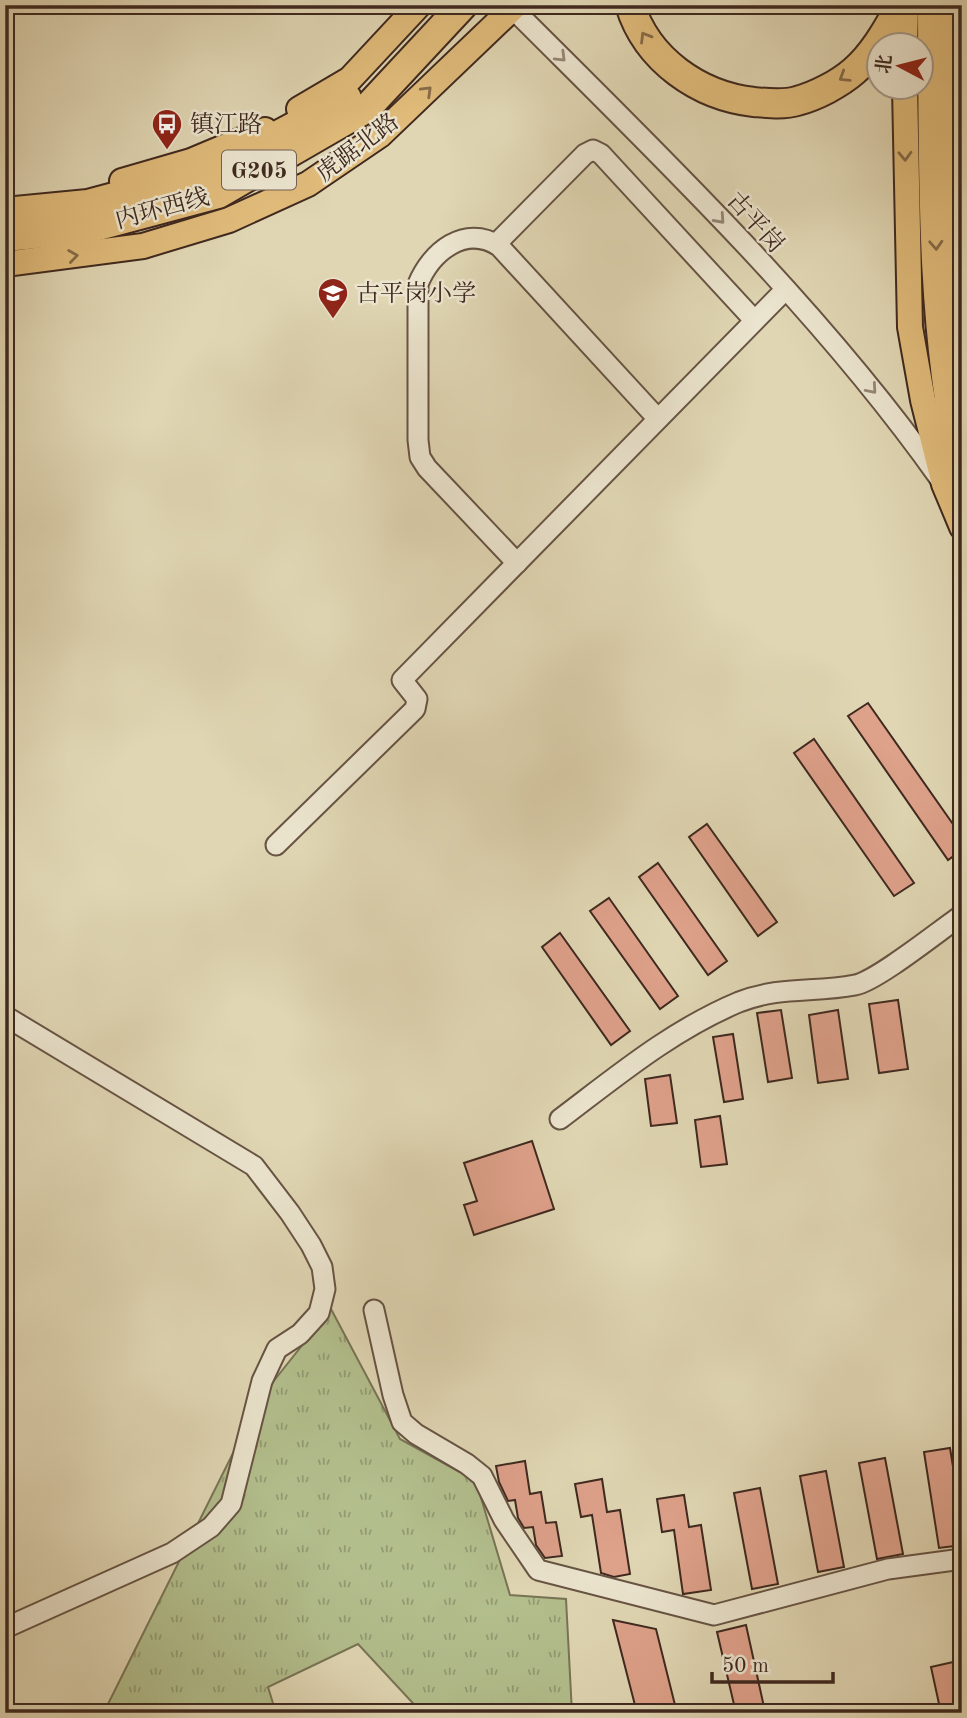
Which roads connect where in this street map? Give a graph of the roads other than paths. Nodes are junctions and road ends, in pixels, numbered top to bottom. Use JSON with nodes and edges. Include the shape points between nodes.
{"nodes":[{"id":1,"x":419,"y":5,"type":"edge"},
{"id":2,"x":440,"y":5,"type":"edge"},
{"id":3,"x":463,"y":5,"type":"edge"},
{"id":4,"x":630,"y":5,"type":"edge"},
{"id":5,"x":903,"y":5,"type":"edge"},
{"id":6,"x":932,"y":5,"type":"edge"},
{"id":7,"x":954,"y":5,"type":"edge"},
{"id":8,"x":513,"y":6,"type":"edge"},
{"id":9,"x":904,"y":32,"type":"edge"},
{"id":10,"x":905,"y":102,"type":"edge"},
{"id":11,"x":5,"y":198,"type":"edge"},
{"id":12,"x":5,"y":212,"type":"edge"},
{"id":13,"x":5,"y":237,"type":"edge"},
{"id":14,"x":496,"y":244,"type":"junction"},
{"id":15,"x":5,"y":264,"type":"edge"},
{"id":16,"x":785,"y":290,"type":"junction"},
{"id":17,"x":962,"y":309,"type":"edge"},
{"id":18,"x":754,"y":320,"type":"junction"},
{"id":19,"x":658,"y":419,"type":"junction"},
{"id":20,"x":953,"y":478,"type":"edge"},
{"id":21,"x":962,"y":527,"type":"edge"},
{"id":22,"x":517,"y":563,"type":"junction"},
{"id":23,"x":276,"y":845,"type":"dead end"},
{"id":24,"x":962,"y":915,"type":"edge"},
{"id":25,"x":5,"y":1016,"type":"edge"},
{"id":26,"x":560,"y":1119,"type":"dead end"},
{"id":27,"x":374,"y":1310,"type":"dead end"},
{"id":28,"x":962,"y":1559,"type":"edge"},
{"id":29,"x":5,"y":1628,"type":"edge"}],
"edges":[{"from":1,"to":11,"type":"main road","via":[[350,79],[267,129],[191,161],[83,192]]},
{"from":2,"to":12,"type":"highway","name":"内环西线","number":"G205","via":[[359,92],[211,171],[88,204]]},
{"from":3,"to":13,"type":"highway","name":"内环西线","number":"G205","via":[[366,108],[218,194],[87,229]]},
{"from":5,"to":4,"type":"highway","one_way":true,"via":[[854,72],[796,102],[765,103],[738,100],[697,86],[651,47]]},
{"from":5,"to":9,"type":"main road"},
{"from":6,"to":20,"type":"highway","one_way":true,"via":[[933,195]]},
{"from":7,"to":17,"type":"highway"},
{"from":15,"to":8,"type":"main road","name":"虎踞北路","one_way":true,"via":[[143,246],[229,219],[308,184],[380,135]]},
{"from":8,"to":16,"type":"street","name":"古平岗","one_way":true,"via":[[697,193]]},
{"from":10,"to":20,"type":"main road","one_way":true,"via":[[910,327],[922,400]]},
{"from":14,"to":18,"type":"street","via":[[593,150]]},
{"from":14,"to":19,"type":"street"},
{"from":14,"to":22,"type":"street","via":[[487,238],[468,237],[455,242],[423,271],[418,284],[418,440],[427,468]]},
{"from":16,"to":18,"type":"street"},
{"from":16,"to":20,"type":"street","name":"古平岗","one_way":true},
{"from":18,"to":19,"type":"street"},
{"from":19,"to":22,"type":"street"},
{"from":20,"to":21,"type":"main road"},
{"from":22,"to":23,"type":"street","via":[[402,680],[416,699],[415,709]]},
{"from":24,"to":26,"type":"street","via":[[857,985],[784,990],[741,1001],[709,1016],[663,1042]]},
{"from":25,"to":29,"type":"street","via":[[254,1166],[311,1245],[322,1267],[325,1289],[319,1313],[300,1334],[277,1349],[262,1381],[231,1504],[211,1527],[172,1553]]},
{"from":27,"to":28,"type":"street","via":[[402,1422],[482,1476],[504,1521],[538,1570],[714,1615],[888,1569]]}]}
